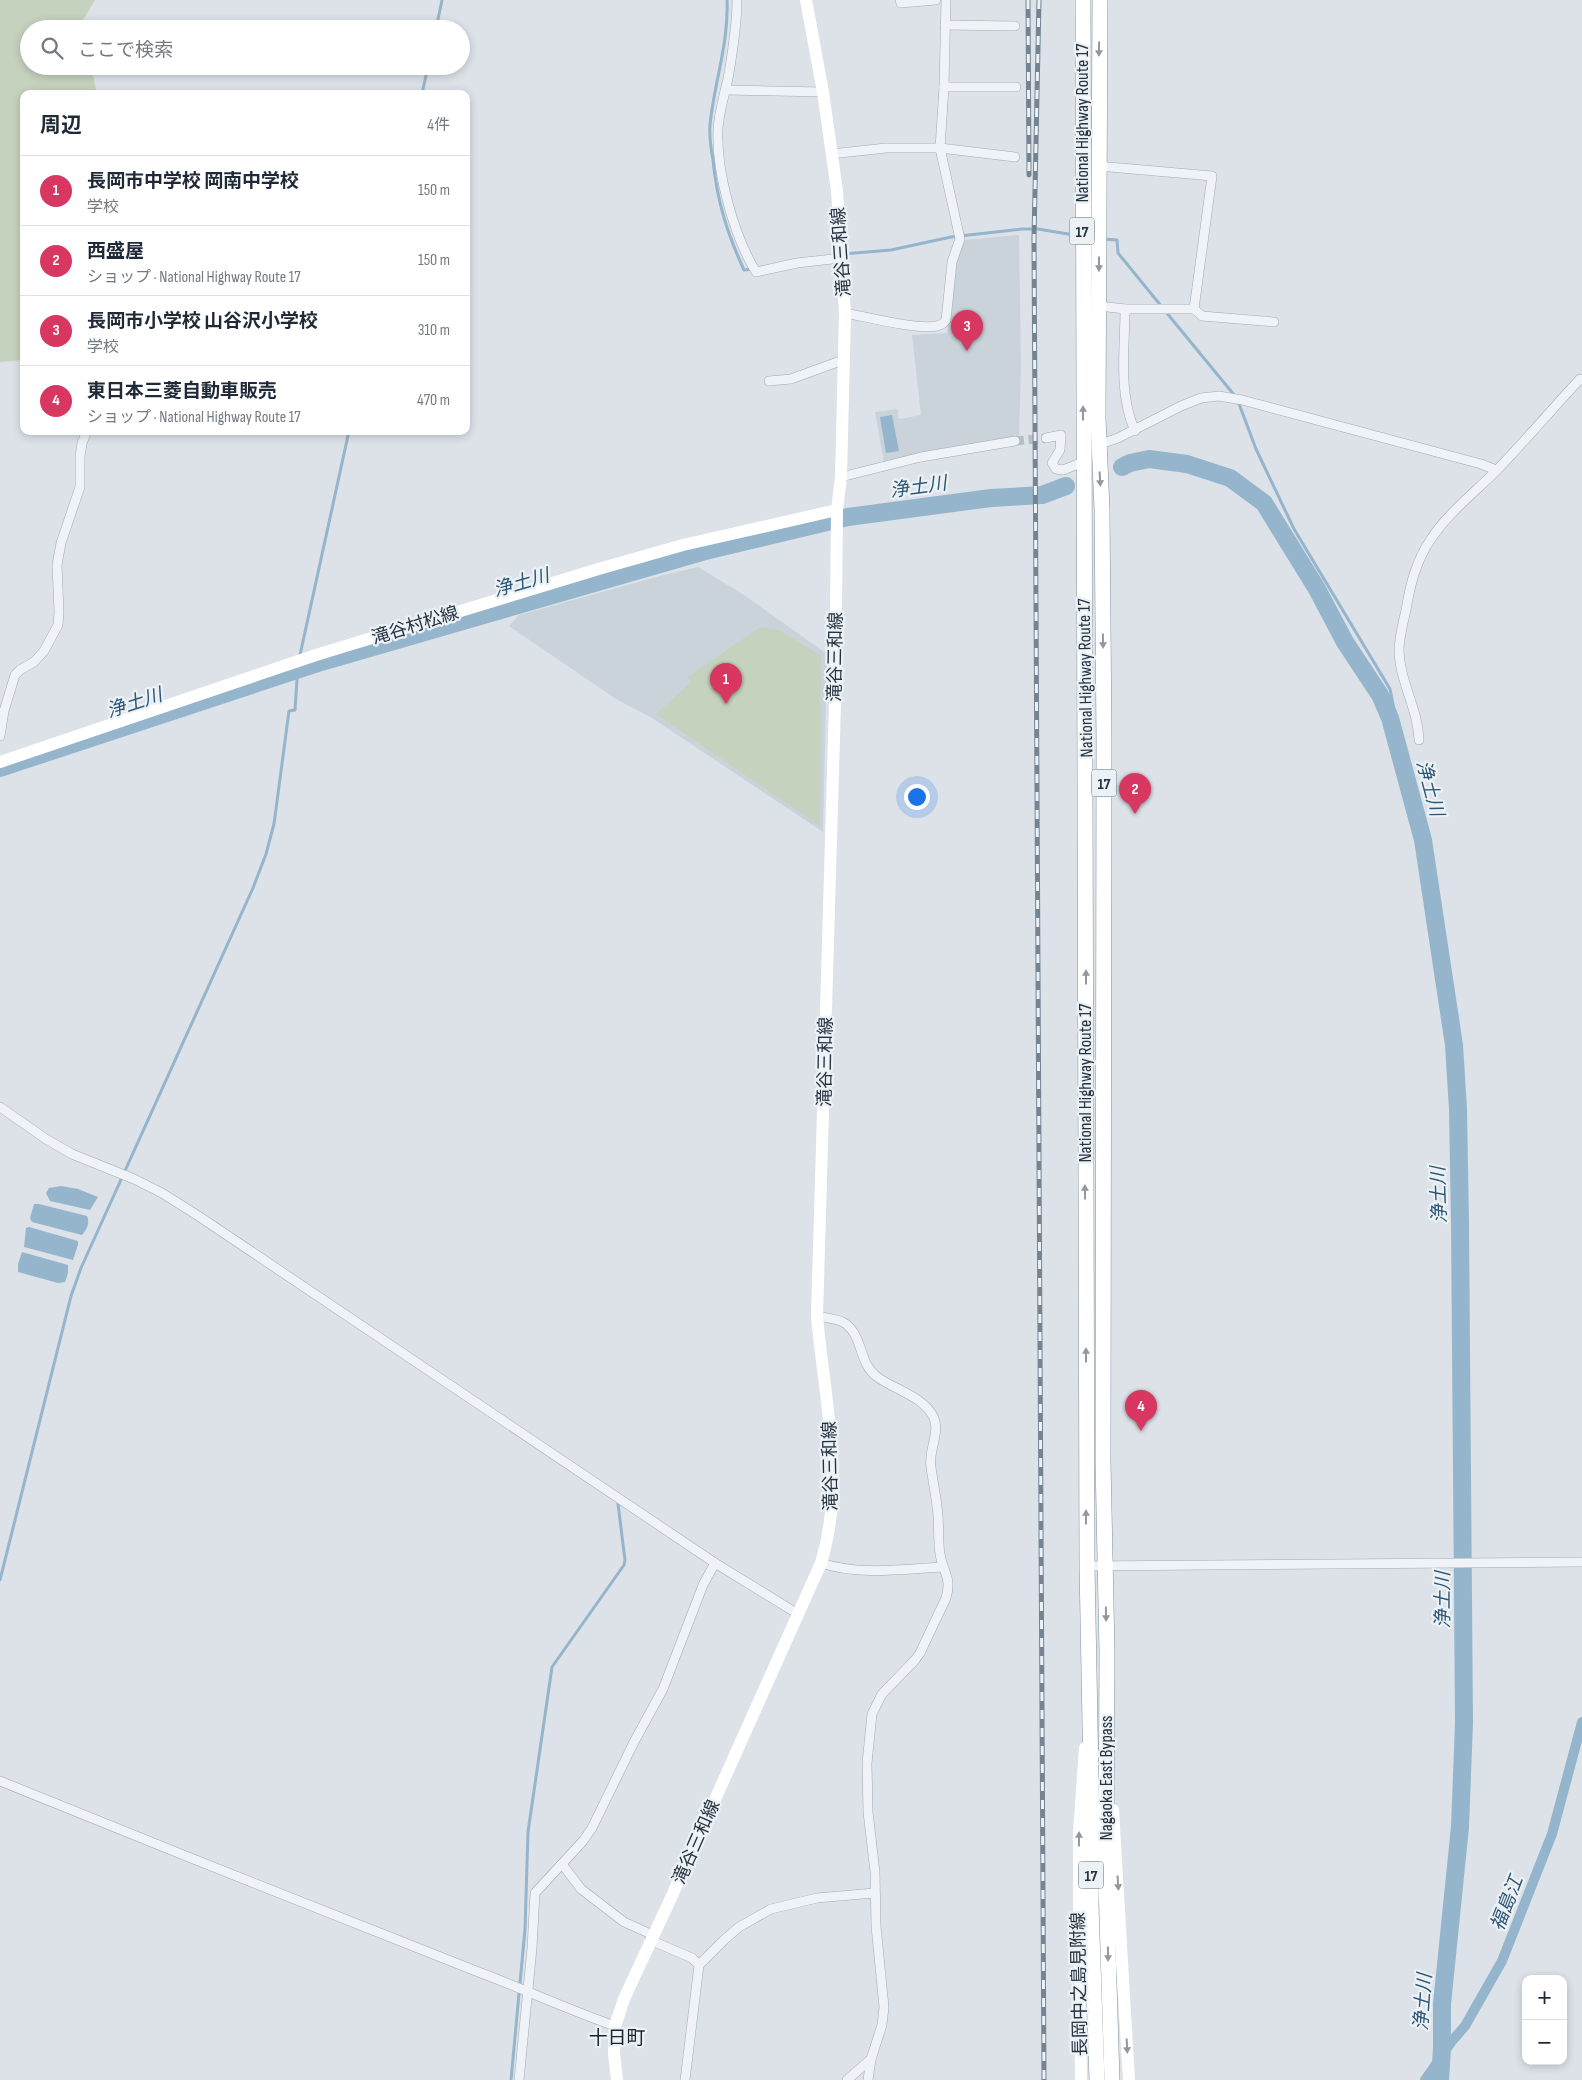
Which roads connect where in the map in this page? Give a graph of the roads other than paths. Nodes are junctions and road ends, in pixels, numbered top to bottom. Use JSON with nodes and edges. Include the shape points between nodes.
{"nodes":[{"id":1,"x":737,"y":0,"type":"edge"},
{"id":2,"x":806,"y":0,"type":"edge"},
{"id":3,"x":900,"y":0,"type":"edge"},
{"id":4,"x":936,"y":0,"type":"edge"},
{"id":5,"x":946,"y":0,"type":"edge"},
{"id":6,"x":1083,"y":0,"type":"edge"},
{"id":7,"x":1100,"y":0,"type":"edge"},
{"id":8,"x":945,"y":25,"type":"junction"},
{"id":9,"x":1015,"y":26,"type":"dead end"},
{"id":10,"x":944,"y":86,"type":"junction"},
{"id":11,"x":1016,"y":88,"type":"dead end"},
{"id":12,"x":725,"y":90,"type":"junction"},
{"id":13,"x":823,"y":92,"type":"junction"},
{"id":14,"x":940,"y":148,"type":"junction"},
{"id":15,"x":831,"y":154,"type":"junction"},
{"id":16,"x":1015,"y":157,"type":"dead end"},
{"id":17,"x":1098,"y":166,"type":"junction"},
{"id":18,"x":841,"y":258,"type":"junction"},
{"id":19,"x":1100,"y":306,"type":"junction"},
{"id":20,"x":1125,"y":309,"type":"junction"},
{"id":21,"x":1194,"y":309,"type":"junction"},
{"id":22,"x":845,"y":313,"type":"junction"},
{"id":23,"x":1274,"y":322,"type":"dead end"},
{"id":24,"x":843,"y":360,"type":"junction"},
{"id":25,"x":1582,"y":380,"type":"edge"},
{"id":26,"x":769,"y":381,"type":"dead end"},
{"id":27,"x":1135,"y":430,"type":"junction"},
{"id":28,"x":85,"y":435,"type":"edge"},
{"id":29,"x":1046,"y":438,"type":"tunnel mouth"},
{"id":30,"x":1015,"y":441,"type":"tunnel mouth"},
{"id":31,"x":1098,"y":444,"type":"junction"},
{"id":32,"x":1083,"y":462,"type":"junction"},
{"id":33,"x":1496,"y":470,"type":"junction"},
{"id":34,"x":841,"y":476,"type":"junction"},
{"id":35,"x":837,"y":510,"type":"junction"},
{"id":36,"x":0,"y":736,"type":"edge"},
{"id":37,"x":1419,"y":740,"type":"dead end"},
{"id":38,"x":0,"y":762,"type":"edge"},
{"id":39,"x":0,"y":1107,"type":"edge"},
{"id":40,"x":817,"y":1316,"type":"junction"},
{"id":41,"x":1582,"y":1562,"type":"edge"},
{"id":42,"x":714,"y":1563,"type":"junction"},
{"id":43,"x":821,"y":1563,"type":"junction"},
{"id":44,"x":1087,"y":1566,"type":"junction"},
{"id":45,"x":1105,"y":1566,"type":"junction"},
{"id":46,"x":943,"y":1567,"type":"junction"},
{"id":47,"x":798,"y":1614,"type":"junction"},
{"id":48,"x":1089,"y":1709,"type":"junction"},
{"id":49,"x":1106,"y":1730,"type":"junction"},
{"id":50,"x":0,"y":1781,"type":"edge"},
{"id":51,"x":562,"y":1864,"type":"junction"},
{"id":52,"x":874,"y":1893,"type":"junction"},
{"id":53,"x":652,"y":1938,"type":"junction"},
{"id":54,"x":699,"y":1965,"type":"junction"},
{"id":55,"x":522,"y":1989,"type":"junction"},
{"id":56,"x":615,"y":2026,"type":"junction"},
{"id":57,"x":1103,"y":2041,"type":"junction"},
{"id":58,"x":871,"y":2059,"type":"junction"},
{"id":59,"x":519,"y":2080,"type":"edge"},
{"id":60,"x":617,"y":2080,"type":"edge"},
{"id":61,"x":685,"y":2080,"type":"edge"},
{"id":62,"x":847,"y":2080,"type":"edge"},
{"id":63,"x":868,"y":2080,"type":"edge"},
{"id":64,"x":1081,"y":2080,"type":"edge"},
{"id":65,"x":1098,"y":2080,"type":"edge"},
{"id":66,"x":1112,"y":2080,"type":"edge"},
{"id":67,"x":1129,"y":2080,"type":"edge"}],
"edges":[{"from":1,"to":12,"type":"street"},
{"from":2,"to":13,"type":"main road","name":"滝谷三和線"},
{"from":3,"to":4,"type":"street","via":[[901,3]]},
{"from":5,"to":8,"type":"street"},
{"from":32,"to":6,"type":"highway","name":"National Highway Route 17","number":"17","one_way":true},
{"from":7,"to":17,"type":"highway","name":"National Highway Route 17","number":"17","one_way":true},
{"from":8,"to":9,"type":"street"},
{"from":8,"to":10,"type":"street"},
{"from":10,"to":11,"type":"street"},
{"from":10,"to":14,"type":"street"},
{"from":12,"to":13,"type":"street"},
{"from":12,"to":18,"type":"street","via":[[718,128],[719,163],[728,206],[755,271]]},
{"from":13,"to":15,"type":"main road","name":"滝谷三和線"},
{"from":14,"to":15,"type":"street","via":[[886,148]]},
{"from":14,"to":16,"type":"street"},
{"from":14,"to":22,"type":"street","via":[[960,239],[952,262],[946,322],[937,326],[921,326]]},
{"from":15,"to":18,"type":"main road","name":"滝谷三和線"},
{"from":17,"to":19,"type":"highway","name":"National Highway Route 17","number":"17","one_way":true},
{"from":17,"to":21,"type":"street","via":[[1212,176]]},
{"from":18,"to":22,"type":"main road","name":"滝谷三和線"},
{"from":19,"to":20,"type":"street"},
{"from":19,"to":31,"type":"highway","name":"National Highway Route 17","number":"17"},
{"from":20,"to":21,"type":"street"},
{"from":20,"to":27,"type":"street","via":[[1124,384],[1130,420]]},
{"from":21,"to":23,"type":"street","via":[[1202,316]]},
{"from":22,"to":24,"type":"main road","name":"滝谷三和線"},
{"from":24,"to":26,"type":"street","via":[[791,379]]},
{"from":24,"to":34,"type":"main road","name":"滝谷三和線"},
{"from":25,"to":33,"type":"street","via":[[1580,378]]},
{"from":27,"to":31,"type":"street"},
{"from":27,"to":33,"type":"street","via":[[1191,401],[1210,396],[1229,397]]},
{"from":28,"to":36,"type":"street","via":[[80,457],[80,488],[57,565],[58,624],[44,651],[15,675]]},
{"from":29,"to":32,"type":"street","via":[[1061,435],[1060,450],[1052,463],[1056,469],[1063,470]]},
{"from":30,"to":34,"type":"street","via":[[921,457]]},
{"from":31,"to":45,"type":"highway","name":"National Highway Route 17","number":"17","one_way":true,"via":[[1102,509],[1104,731]]},
{"from":44,"to":32,"type":"highway","name":"National Highway Route 17","number":"17","one_way":true},
{"from":33,"to":37,"type":"street","via":[[1430,539],[1413,575],[1399,650],[1417,718]]},
{"from":34,"to":35,"type":"main road","name":"滝谷三和線"},
{"from":35,"to":38,"type":"main road","name":"滝谷村松線","via":[[683,545],[602,568],[290,663]]},
{"from":35,"to":40,"type":"main road","name":"滝谷三和線","via":[[835,704]]},
{"from":39,"to":42,"type":"street","via":[[72,1154],[134,1179],[200,1217]]},
{"from":40,"to":43,"type":"main road","name":"滝谷三和線","via":[[831,1424],[833,1477],[830,1526]]},
{"from":40,"to":46,"type":"street","via":[[847,1325],[869,1370],[918,1400],[930,1412],[937,1428],[930,1463]]},
{"from":41,"to":45,"type":"street"},
{"from":42,"to":47,"type":"street"},
{"from":42,"to":51,"type":"street","via":[[663,1689],[592,1828]]},
{"from":43,"to":46,"type":"street","via":[[850,1570]]},
{"from":43,"to":47,"type":"main road","name":"滝谷三和線"},
{"from":44,"to":45,"type":"street"},
{"from":44,"to":48,"type":"highway","name":"Nagaoka East Bypass","number":"17"},
{"from":45,"to":49,"type":"highway","name":"Nagaoka East Bypass","number":"17","one_way":true},
{"from":46,"to":52,"type":"street","via":[[948,1588],[935,1624],[915,1660],[882,1694],[872,1714],[867,1763]]},
{"from":47,"to":53,"type":"main road","name":"滝谷三和線"},
{"from":48,"to":57,"type":"highway","name":"Nagaoka East Bypass","number":"17","via":[[1091,1905]]},
{"from":64,"to":48,"type":"main road","name":"長岡中之島見附線","one_way":true,"via":[[1080,1833]]},
{"from":49,"to":57,"type":"highway","name":"Nagaoka East Bypass","number":"17","one_way":true},
{"from":49,"to":67,"type":"main road","one_way":true},
{"from":50,"to":55,"type":"street"},
{"from":51,"to":53,"type":"street","via":[[581,1889],[624,1922]]},
{"from":51,"to":55,"type":"street","via":[[534,1893]]},
{"from":52,"to":54,"type":"street","via":[[811,1899],[771,1909],[739,1927]]},
{"from":52,"to":58,"type":"street","via":[[884,2007]]},
{"from":53,"to":54,"type":"street","via":[[692,1958]]},
{"from":53,"to":56,"type":"main road","name":"滝谷三和線"},
{"from":54,"to":61,"type":"street"},
{"from":55,"to":56,"type":"street"},
{"from":55,"to":59,"type":"street"},
{"from":56,"to":60,"type":"main road","name":"滝谷三和線"},
{"from":57,"to":65,"type":"highway","name":"Nagaoka East Bypass","number":"17"},
{"from":57,"to":66,"type":"highway","name":"Nagaoka East Bypass","number":"17"},
{"from":58,"to":62,"type":"street"},
{"from":58,"to":63,"type":"street"}]}
